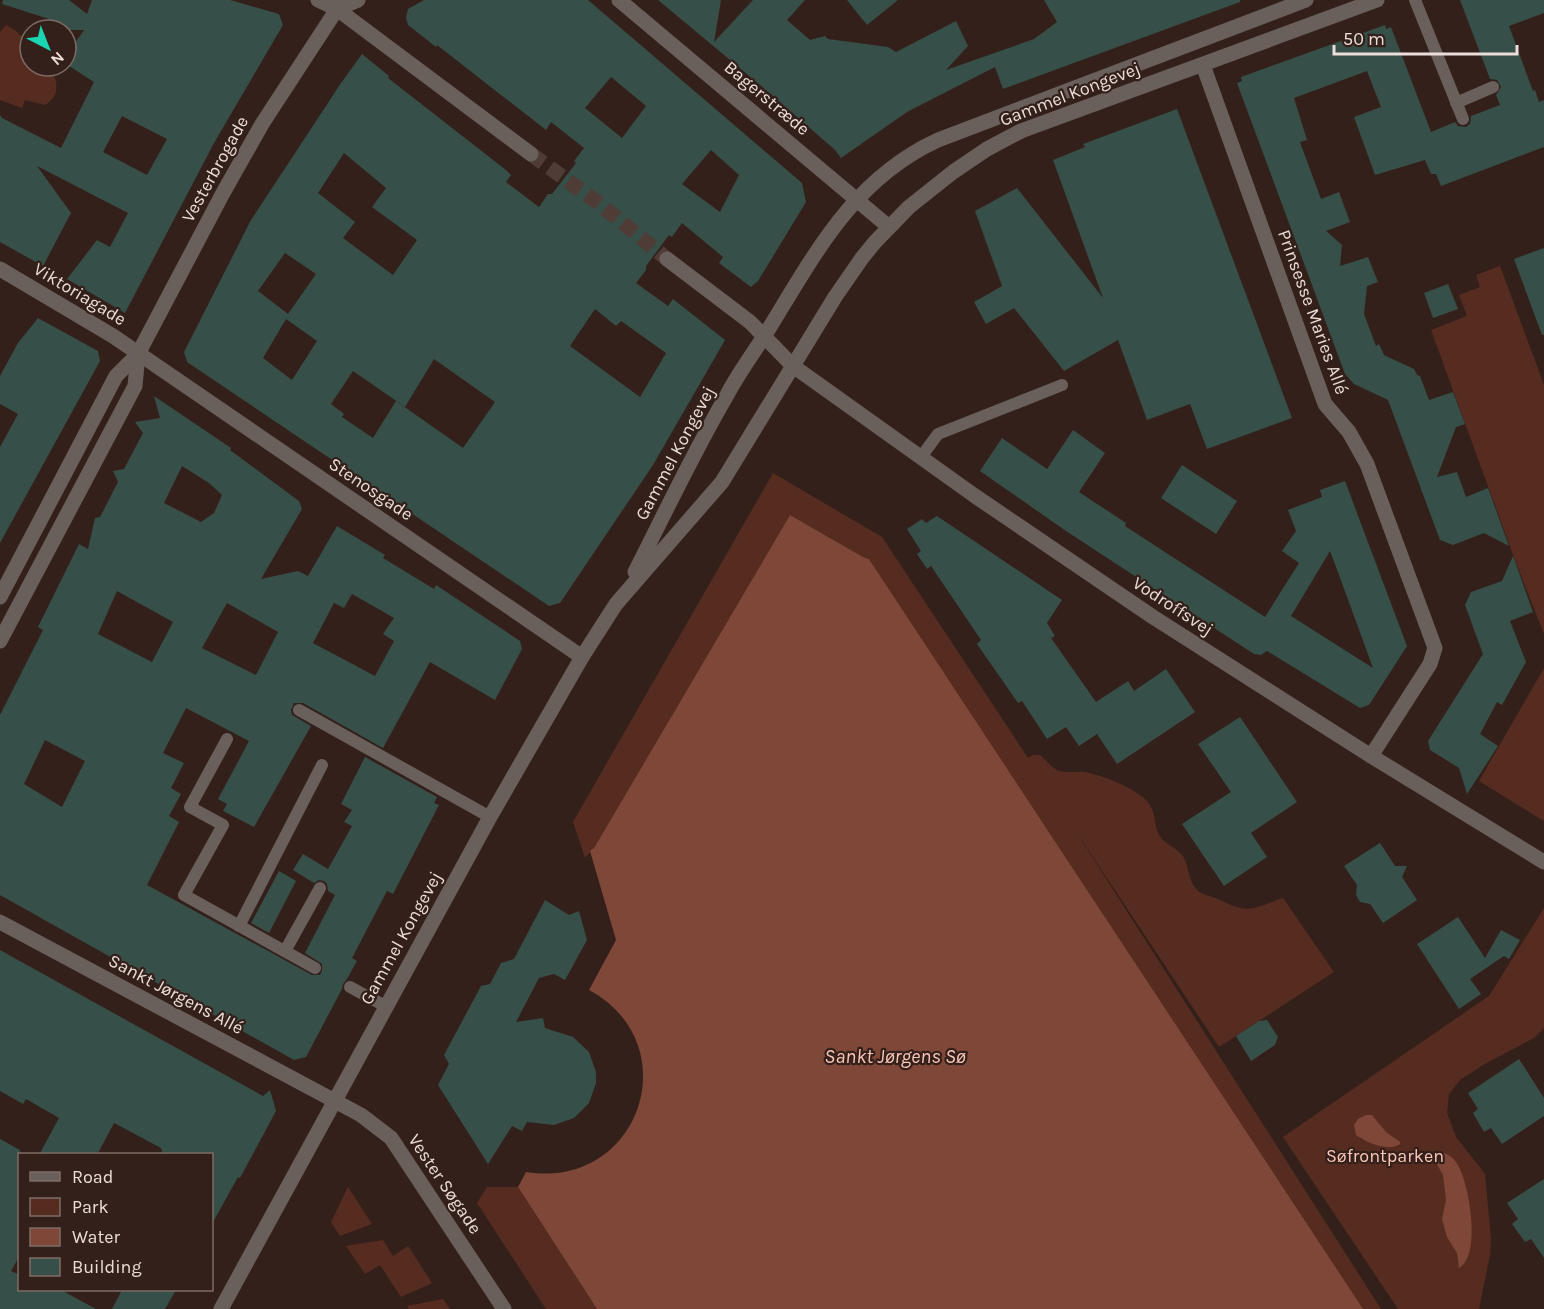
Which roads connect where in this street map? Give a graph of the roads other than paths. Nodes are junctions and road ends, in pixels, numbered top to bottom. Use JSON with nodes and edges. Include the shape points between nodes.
{"nodes":[{"id":1,"x":318,"y":0,"type":"edge"},
{"id":2,"x":358,"y":0,"type":"edge"},
{"id":3,"x":619,"y":0,"type":"edge"},
{"id":4,"x":1306,"y":0,"type":"edge"},
{"id":5,"x":1377,"y":0,"type":"edge"},
{"id":6,"x":1415,"y":0,"type":"edge"},
{"id":7,"x":339,"y":4,"type":"edge"},
{"id":8,"x":1194,"y":43,"type":"junction"},
{"id":9,"x":1203,"y":65,"type":"junction"},
{"id":10,"x":1493,"y":87,"type":"dead end"},
{"id":11,"x":1456,"y":103,"type":"junction"},
{"id":12,"x":1463,"y":119,"type":"dead end"},
{"id":13,"x":531,"y":154,"type":"tunnel mouth"},
{"id":14,"x":856,"y":199,"type":"junction"},
{"id":15,"x":889,"y":227,"type":"junction"},
{"id":16,"x":667,"y":259,"type":"tunnel mouth"},
{"id":17,"x":0,"y":269,"type":"edge"},
{"id":18,"x":764,"y":336,"type":"junction"},
{"id":19,"x":138,"y":354,"type":"junction"},
{"id":20,"x":793,"y":366,"type":"junction"},
{"id":21,"x":1062,"y":385,"type":"dead end"},
{"id":22,"x":921,"y":457,"type":"junction"},
{"id":23,"x":626,"y":591,"type":"junction"},
{"id":24,"x":0,"y":597,"type":"edge"},
{"id":25,"x":0,"y":641,"type":"edge"},
{"id":26,"x":582,"y":657,"type":"junction"},
{"id":27,"x":299,"y":710,"type":"dead end"},
{"id":28,"x":227,"y":739,"type":"dead end"},
{"id":29,"x":1371,"y":756,"type":"junction"},
{"id":30,"x":322,"y":765,"type":"dead end"},
{"id":31,"x":490,"y":817,"type":"junction"},
{"id":32,"x":1544,"y":862,"type":"edge"},
{"id":33,"x":320,"y":888,"type":"dead end"},
{"id":34,"x":0,"y":922,"type":"edge"},
{"id":35,"x":239,"y":926,"type":"junction"},
{"id":36,"x":285,"y":951,"type":"junction"},
{"id":37,"x":315,"y":968,"type":"dead end"},
{"id":38,"x":350,"y":987,"type":"dead end"},
{"id":39,"x":385,"y":1006,"type":"junction"},
{"id":40,"x":333,"y":1100,"type":"junction"},
{"id":41,"x":498,"y":1305,"type":"edge"},
{"id":42,"x":221,"y":1309,"type":"edge"}],
"edges":[{"from":1,"to":7,"type":"street"},
{"from":2,"to":7,"type":"street"},
{"from":3,"to":14,"type":"street","name":"Bagerstræde"},
{"from":4,"to":8,"type":"street","name":"Gammel Kongevej"},
{"from":5,"to":9,"type":"street","name":"Gammel Kongevej"},
{"from":6,"to":11,"type":"lane"},
{"from":7,"to":13,"type":"street"},
{"from":7,"to":19,"type":"street","name":"Vesterbrogade","via":[[262,124]]},
{"from":8,"to":9,"type":"street"},
{"from":8,"to":14,"type":"street","name":"Gammel Kongevej","via":[[930,144],[895,165]]},
{"from":9,"to":15,"type":"street","name":"Gammel Kongevej","via":[[1004,140],[953,172]]},
{"from":9,"to":29,"type":"street","name":"Prinsesse Maries Allé","via":[[1324,404],[1349,432],[1367,464],[1435,648],[1430,664]]},
{"from":10,"to":11,"type":"lane"},
{"from":11,"to":12,"type":"lane"},
{"from":14,"to":15,"type":"street","name":"Bagerstræde"},
{"from":14,"to":18,"type":"street","name":"Gammel Kongevej","via":[[823,241]]},
{"from":15,"to":20,"type":"street","name":"Gammel Kongevej","via":[[854,269]]},
{"from":16,"to":18,"type":"street"},
{"from":17,"to":19,"type":"street","name":"Viktoriagade"},
{"from":18,"to":20,"type":"street"},
{"from":18,"to":23,"type":"street","name":"Gammel Kongevej","via":[[694,453]]},
{"from":19,"to":24,"type":"street","name":"Vesterbrogade","via":[[116,376]]},
{"from":19,"to":25,"type":"street","name":"Vesterbrogade","via":[[135,386]]},
{"from":19,"to":26,"type":"street","name":"Stenosgade"},
{"from":20,"to":22,"type":"street","name":"Vodroffsvej"},
{"from":20,"to":23,"type":"street","name":"Gammel Kongevej","via":[[722,482]]},
{"from":21,"to":22,"type":"lane","via":[[938,434]]},
{"from":22,"to":29,"type":"street","name":"Vodroffsvej","via":[[1153,617]]},
{"from":23,"to":26,"type":"street","name":"Gammel Kongevej"},
{"from":26,"to":31,"type":"street","name":"Gammel Kongevej"},
{"from":27,"to":31,"type":"lane"},
{"from":28,"to":35,"type":"lane","via":[[190,807],[223,825],[184,895]]},
{"from":29,"to":32,"type":"street","name":"Vodroffsvej"},
{"from":30,"to":35,"type":"lane"},
{"from":31,"to":39,"type":"street","name":"Gammel Kongevej"},
{"from":33,"to":36,"type":"lane"},
{"from":34,"to":40,"type":"street","name":"Sankt Jørgens Allé"},
{"from":35,"to":36,"type":"lane"},
{"from":36,"to":37,"type":"lane"},
{"from":38,"to":39,"type":"lane"},
{"from":39,"to":40,"type":"street","name":"Gammel Kongevej"},
{"from":40,"to":41,"type":"street","name":"Vester Søgade","via":[[391,1138]]},
{"from":40,"to":42,"type":"street","name":"Gammel Kongevej"}]}
